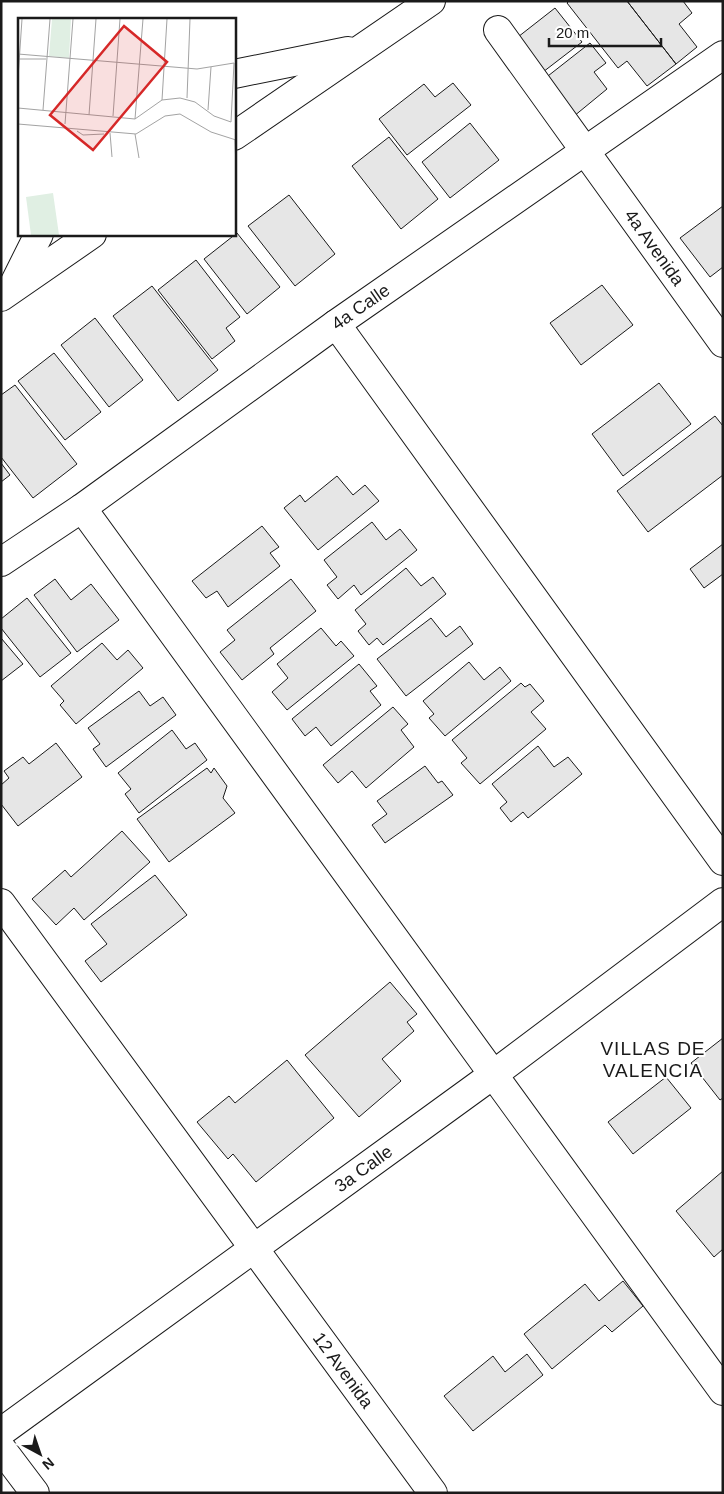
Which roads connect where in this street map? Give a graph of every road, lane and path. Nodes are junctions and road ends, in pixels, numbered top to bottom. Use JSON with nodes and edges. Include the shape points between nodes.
{"nodes":[{"id":1,"x":431,"y":1,"type":"edge"},
{"id":2,"x":498,"y":30,"type":"dead end"},
{"id":3,"x":360,"y":49,"type":"junction"},
{"id":4,"x":723,"y":54,"type":"edge"},
{"id":5,"x":235,"y":74,"type":"edge"},
{"id":6,"x":235,"y":135,"type":"edge"},
{"id":7,"x":585,"y":151,"type":"junction"},
{"id":8,"x":38,"y":235,"type":"edge"},
{"id":9,"x":91,"y":235,"type":"edge"},
{"id":10,"x":6,"y":293,"type":"edge"},
{"id":11,"x":336,"y":324,"type":"junction"},
{"id":12,"x":723,"y":343,"type":"edge"},
{"id":13,"x":82,"y":508,"type":"junction"},
{"id":14,"x":1,"y":562,"type":"edge"},
{"id":15,"x":723,"y":861,"type":"edge"},
{"id":16,"x":723,"y":902,"type":"edge"},
{"id":17,"x":1,"y":903,"type":"edge"},
{"id":18,"x":494,"y":1074,"type":"junction"},
{"id":19,"x":255,"y":1247,"type":"junction"},
{"id":20,"x":723,"y":1391,"type":"edge"},
{"id":21,"x":1,"y":1432,"type":"edge"},
{"id":22,"x":1,"y":1448,"type":"edge"},
{"id":23,"x":35,"y":1493,"type":"edge"},
{"id":24,"x":433,"y":1493,"type":"edge"}],
"edges":[{"from":1,"to":3,"type":"street"},
{"from":2,"to":7,"type":"street","name":"4a Avenida"},
{"from":3,"to":5,"type":"street"},
{"from":3,"to":6,"type":"street"},
{"from":4,"to":7,"type":"street","name":"4a Calle"},
{"from":7,"to":11,"type":"street","name":"4a Calle"},
{"from":7,"to":12,"type":"street","name":"4a Avenida"},
{"from":8,"to":10,"type":"street"},
{"from":9,"to":10,"type":"street"},
{"from":11,"to":13,"type":"street","name":"4a Calle"},
{"from":11,"to":15,"type":"street"},
{"from":13,"to":14,"type":"street","name":"4a Calle"},
{"from":13,"to":18,"type":"street"},
{"from":16,"to":18,"type":"street","name":"3a Calle"},
{"from":17,"to":19,"type":"street","name":"12 Avenida"},
{"from":18,"to":19,"type":"street","name":"3a Calle"},
{"from":18,"to":20,"type":"street"},
{"from":19,"to":21,"type":"street","name":"3a Calle"},
{"from":19,"to":24,"type":"street","name":"12 Avenida"},
{"from":22,"to":23,"type":"street"}]}
